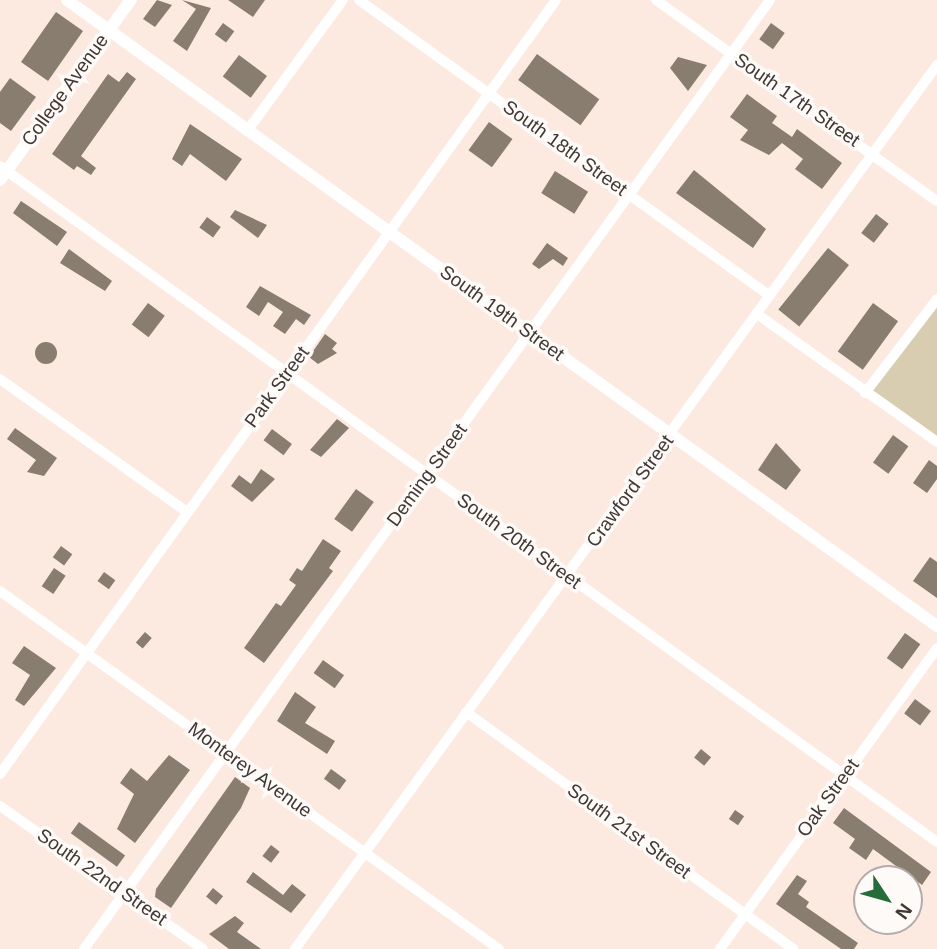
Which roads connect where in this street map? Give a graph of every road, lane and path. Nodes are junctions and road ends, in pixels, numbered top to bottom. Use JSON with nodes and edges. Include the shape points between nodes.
{"nodes":[{"id":1,"x":67,"y":0,"type":"edge"},
{"id":2,"x":131,"y":0,"type":"edge"},
{"id":3,"x":343,"y":0,"type":"edge"},
{"id":4,"x":359,"y":0,"type":"edge"},
{"id":5,"x":556,"y":0,"type":"edge"},
{"id":6,"x":656,"y":0,"type":"edge"},
{"id":7,"x":770,"y":0,"type":"edge"},
{"id":8,"x":109,"y":30,"type":"junction"},
{"id":9,"x":732,"y":54,"type":"junction"},
{"id":10,"x":937,"y":65,"type":"edge"},
{"id":11,"x":489,"y":93,"type":"junction"},
{"id":12,"x":247,"y":131,"type":"junction"},
{"id":13,"x":873,"y":154,"type":"junction"},
{"id":14,"x":2,"y":173,"type":"edge"},
{"id":15,"x":630,"y":195,"type":"junction"},
{"id":16,"x":937,"y":201,"type":"edge"},
{"id":17,"x":389,"y":231,"type":"junction"},
{"id":18,"x":770,"y":296,"type":"junction"},
{"id":19,"x":937,"y":299,"type":"edge"},
{"id":20,"x":757,"y":314,"type":"junction"},
{"id":21,"x":529,"y":333,"type":"junction"},
{"id":22,"x":288,"y":372,"type":"junction"},
{"id":23,"x":0,"y":379,"type":"edge"},
{"id":24,"x":865,"y":393,"type":"junction"},
{"id":25,"x":672,"y":434,"type":"junction"},
{"id":26,"x":937,"y":442,"type":"edge"},
{"id":27,"x":428,"y":474,"type":"junction"},
{"id":28,"x":186,"y":511,"type":"junction"},
{"id":29,"x":567,"y":576,"type":"junction"},
{"id":30,"x":0,"y":591,"type":"edge"},
{"id":31,"x":937,"y":626,"type":"edge"},
{"id":32,"x":937,"y":648,"type":"edge"},
{"id":33,"x":85,"y":653,"type":"junction"},
{"id":34,"x":466,"y":712,"type":"junction"},
{"id":35,"x":226,"y":752,"type":"junction"},
{"id":36,"x":0,"y":774,"type":"edge"},
{"id":37,"x":845,"y":776,"type":"junction"},
{"id":38,"x":0,"y":806,"type":"edge"},
{"id":39,"x":937,"y":842,"type":"edge"},
{"id":40,"x":364,"y":852,"type":"junction"},
{"id":41,"x":126,"y":892,"type":"junction"},
{"id":42,"x":745,"y":915,"type":"junction"},
{"id":43,"x":84,"y":949,"type":"edge"},
{"id":44,"x":203,"y":949,"type":"edge"},
{"id":45,"x":295,"y":949,"type":"edge"},
{"id":46,"x":499,"y":949,"type":"edge"},
{"id":47,"x":720,"y":949,"type":"edge"},
{"id":48,"x":793,"y":949,"type":"edge"}],
"edges":[{"from":1,"to":8,"type":"street","name":"South 19th Street"},
{"from":2,"to":8,"type":"street","name":"College Avenue"},
{"from":3,"to":12,"type":"street"},
{"from":4,"to":11,"type":"street","name":"South 18th Street"},
{"from":5,"to":11,"type":"street","name":"Park Street"},
{"from":6,"to":9,"type":"street","name":"South 17th Street"},
{"from":7,"to":9,"type":"street","name":"Deming Street"},
{"from":8,"to":12,"type":"street","name":"South 19th Street"},
{"from":8,"to":14,"type":"street","name":"College Avenue"},
{"from":9,"to":13,"type":"street","name":"South 17th Street"},
{"from":9,"to":15,"type":"street","name":"Deming Street"},
{"from":10,"to":13,"type":"street","name":"Crawford Street"},
{"from":11,"to":15,"type":"street","name":"South 18th Street"},
{"from":11,"to":17,"type":"street","name":"Park Street"},
{"from":12,"to":17,"type":"street","name":"South 19th Street"},
{"from":13,"to":16,"type":"street","name":"South 17th Street"},
{"from":13,"to":18,"type":"street","name":"Crawford Street"},
{"from":14,"to":22,"type":"street","name":"South 20th Street"},
{"from":15,"to":18,"type":"street","name":"South 18th Street"},
{"from":15,"to":21,"type":"street","name":"Deming Street"},
{"from":17,"to":21,"type":"street","name":"South 19th Street"},
{"from":17,"to":22,"type":"street","name":"Park Street"},
{"from":18,"to":20,"type":"street","name":"Crawford Street"},
{"from":19,"to":24,"type":"street"},
{"from":20,"to":24,"type":"street"},
{"from":20,"to":25,"type":"street","name":"Crawford Street"},
{"from":21,"to":25,"type":"street","name":"South 19th Street"},
{"from":21,"to":27,"type":"street","name":"Deming Street"},
{"from":22,"to":27,"type":"street","name":"South 20th Street"},
{"from":22,"to":28,"type":"street","name":"Park Street"},
{"from":23,"to":28,"type":"street"},
{"from":24,"to":26,"type":"street"},
{"from":25,"to":29,"type":"street","name":"Crawford Street"},
{"from":25,"to":31,"type":"street","name":"South 19th Street"},
{"from":27,"to":29,"type":"street","name":"South 20th Street"},
{"from":27,"to":35,"type":"street","name":"Deming Street"},
{"from":28,"to":33,"type":"street","name":"Park Street"},
{"from":29,"to":34,"type":"street","name":"Crawford Street"},
{"from":29,"to":37,"type":"street","name":"South 20th Street"},
{"from":30,"to":33,"type":"street","name":"Monterey Avenue"},
{"from":32,"to":37,"type":"street","name":"Oak Street"},
{"from":33,"to":35,"type":"street","name":"Monterey Avenue"},
{"from":33,"to":36,"type":"street","name":"Park Street"},
{"from":34,"to":40,"type":"street","name":"Crawford Street"},
{"from":34,"to":42,"type":"street","name":"South 21st Street"},
{"from":35,"to":40,"type":"street","name":"Monterey Avenue"},
{"from":35,"to":41,"type":"street","name":"Deming Street"},
{"from":37,"to":39,"type":"street","name":"South 20th Street"},
{"from":37,"to":42,"type":"street","name":"Oak Street"},
{"from":38,"to":41,"type":"street","name":"South 22nd Street"},
{"from":40,"to":45,"type":"street","name":"Crawford Street"},
{"from":40,"to":46,"type":"street","name":"Monterey Avenue"},
{"from":41,"to":43,"type":"street","name":"Deming Street"},
{"from":41,"to":44,"type":"street","name":"South 22nd Street"},
{"from":42,"to":47,"type":"street","name":"Oak Street"},
{"from":42,"to":48,"type":"street","name":"South 21st Street"}]}
